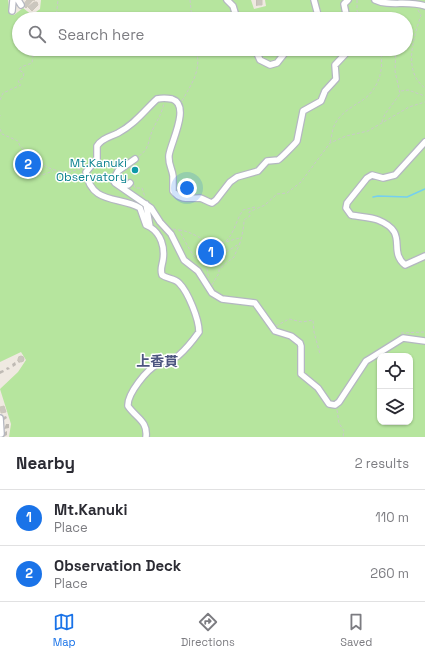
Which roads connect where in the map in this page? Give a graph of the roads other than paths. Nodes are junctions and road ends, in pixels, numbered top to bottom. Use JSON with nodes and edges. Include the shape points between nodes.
{"nodes":[{"id":1,"x":13,"y":0,"type":"edge"},
{"id":2,"x":226,"y":0,"type":"edge"},
{"id":3,"x":314,"y":0,"type":"edge"},
{"id":4,"x":348,"y":0,"type":"edge"},
{"id":5,"x":375,"y":0,"type":"edge"},
{"id":6,"x":425,"y":6,"type":"edge"},
{"id":7,"x":12,"y":12,"type":"dead end"},
{"id":8,"x":235,"y":12,"type":"edge"},
{"id":9,"x":317,"y":12,"type":"edge"},
{"id":10,"x":346,"y":12,"type":"edge"},
{"id":11,"x":258,"y":56,"type":"edge"},
{"id":12,"x":282,"y":56,"type":"edge"},
{"id":13,"x":343,"y":56,"type":"edge"},
{"id":14,"x":425,"y":142,"type":"edge"},
{"id":15,"x":135,"y":159,"type":"road end"},
{"id":16,"x":114,"y":177,"type":"junction"},
{"id":17,"x":132,"y":183,"type":"road end"},
{"id":18,"x":144,"y":202,"type":"junction"},
{"id":19,"x":150,"y":226,"type":"junction"},
{"id":20,"x":425,"y":256,"type":"edge"},
{"id":21,"x":425,"y":341,"type":"edge"},
{"id":22,"x":0,"y":418,"type":"edge"},
{"id":23,"x":1,"y":434,"type":"dead end"},
{"id":24,"x":146,"y":437,"type":"edge"}],
"edges":[{"from":1,"to":7,"type":"street"},
{"from":2,"to":8,"type":"street","via":[[233,6]]},
{"from":3,"to":9,"type":"street"},
{"from":4,"to":10,"type":"street","via":[[344,4]]},
{"from":5,"to":6,"type":"street","via":[[384,3],[412,2]]},
{"from":11,"to":12,"type":"street","via":[[260,60],[270,65],[277,63]]},
{"from":13,"to":19,"type":"street","via":[[335,65],[336,79],[325,91],[324,98],[303,111],[295,144],[278,160],[267,161],[258,171],[237,177],[212,203],[202,199],[180,198],[173,191],[172,174],[168,163],[180,117],[179,105],[172,99],[157,99],[143,115],[125,129],[100,141],[97,146],[97,159],[87,170],[86,175],[96,192],[109,199],[138,206],[146,225]]},
{"from":14,"to":20,"type":"street","via":[[394,175],[383,178],[372,175],[367,178],[347,203],[346,208],[351,215],[378,220],[394,229],[397,234],[397,252],[404,265]]},
{"from":15,"to":16,"type":"street"},
{"from":16,"to":17,"type":"street","via":[[122,185]]},
{"from":16,"to":18,"type":"street","via":[[117,186]]},
{"from":18,"to":19,"type":"street"},
{"from":18,"to":21,"type":"street","via":[[169,231],[184,260],[198,271],[212,293],[222,299],[255,302],[275,331],[300,342],[301,374],[318,388],[329,404],[335,405],[366,361],[403,338]]},
{"from":19,"to":24,"type":"street","via":[[159,235],[164,251],[161,273],[164,277],[178,282],[185,290],[199,332],[179,356],[153,367],[137,384],[128,400],[130,409],[143,422]]},
{"from":22,"to":23,"type":"street"}]}
